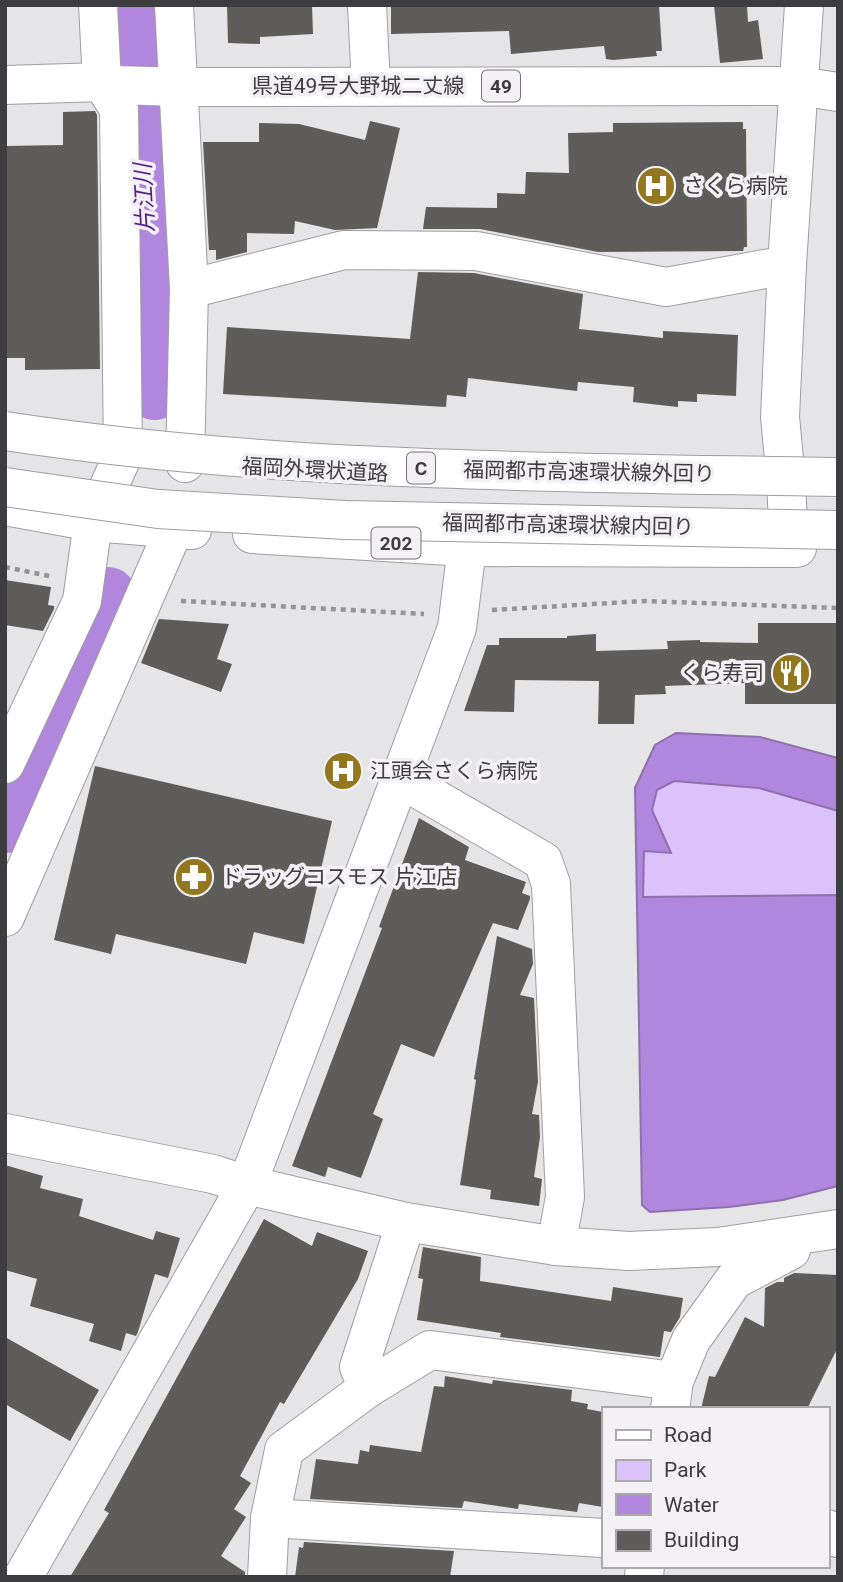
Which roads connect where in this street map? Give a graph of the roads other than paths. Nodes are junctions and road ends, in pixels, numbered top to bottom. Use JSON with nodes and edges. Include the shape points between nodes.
{"nodes":[{"id":1,"x":98,"y":5,"type":"edge"},
{"id":2,"x":174,"y":5,"type":"edge"},
{"id":3,"x":367,"y":5,"type":"edge"},
{"id":4,"x":804,"y":5,"type":"edge"},
{"id":5,"x":108,"y":83,"type":"junction"},
{"id":6,"x":5,"y":85,"type":"edge"},
{"id":7,"x":172,"y":86,"type":"junction"},
{"id":8,"x":371,"y":86,"type":"junction"},
{"id":9,"x":799,"y":86,"type":"junction"},
{"id":10,"x":838,"y":92,"type":"edge"},
{"id":11,"x":787,"y":265,"type":"junction"},
{"id":12,"x":189,"y":289,"type":"junction"},
{"id":13,"x":5,"y":433,"type":"edge"},
{"id":14,"x":123,"y":455,"type":"junction"},
{"id":15,"x":185,"y":463,"type":"junction"},
{"id":16,"x":838,"y":479,"type":"edge"},
{"id":17,"x":786,"y":480,"type":"junction"},
{"id":18,"x":5,"y":487,"type":"edge"},
{"id":19,"x":5,"y":506,"type":"edge"},
{"id":20,"x":93,"y":522,"type":"junction"},
{"id":21,"x":174,"y":529,"type":"junction"},
{"id":22,"x":838,"y":530,"type":"edge"},
{"id":23,"x":467,"y":547,"type":"junction"},
{"id":24,"x":789,"y":547,"type":"junction"},
{"id":25,"x":838,"y":548,"type":"edge"},
{"id":26,"x":5,"y":764,"type":"edge"},
{"id":27,"x":401,"y":779,"type":"junction"},
{"id":28,"x":5,"y":917,"type":"edge"},
{"id":29,"x":5,"y":1133,"type":"edge"},
{"id":30,"x":247,"y":1185,"type":"junction"},
{"id":31,"x":406,"y":1222,"type":"junction"},
{"id":32,"x":838,"y":1229,"type":"edge"},
{"id":33,"x":788,"y":1237,"type":"junction"},
{"id":34,"x":556,"y":1246,"type":"junction"},
{"id":35,"x":368,"y":1388,"type":"junction"},
{"id":36,"x":672,"y":1395,"type":"edge"},
{"id":37,"x":270,"y":1518,"type":"junction"},
{"id":38,"x":602,"y":1538,"type":"edge"},
{"id":39,"x":23,"y":1577,"type":"edge"},
{"id":40,"x":267,"y":1577,"type":"edge"}],
"edges":[{"from":1,"to":5,"type":"main road"},
{"from":2,"to":7,"type":"main road"},
{"from":3,"to":8,"type":"main road"},
{"from":4,"to":9,"type":"main road"},
{"from":5,"to":6,"type":"main road","name":"県道49号大野城二丈線","number":"49"},
{"from":5,"to":7,"type":"main road","name":"県道49号大野城二丈線","number":"49"},
{"from":5,"to":14,"type":"main road","via":[[119,109]]},
{"from":7,"to":8,"type":"main road","name":"県道49号大野城二丈線","number":"49"},
{"from":7,"to":12,"type":"main road"},
{"from":8,"to":9,"type":"main road","name":"県道49号大野城二丈線","number":"49"},
{"from":9,"to":10,"type":"main road","name":"県道49号大野城二丈線","number":"49"},
{"from":9,"to":11,"type":"main road"},
{"from":11,"to":12,"type":"main road","via":[[666,287],[476,251],[344,250]]},
{"from":11,"to":17,"type":"main road","via":[[780,417]]},
{"from":12,"to":15,"type":"main road"},
{"from":13,"to":14,"type":"main road","name":"福岡外環状道路"},
{"from":13,"to":16,"type":"main road","name":"福岡都市高速環状線外回り","number":"C","bridge":true,"via":[[168,453],[348,466]]},
{"from":14,"to":15,"type":"main road","name":"福岡外環状道路"},
{"from":14,"to":20,"type":"main road"},
{"from":15,"to":17,"type":"main road","name":"福岡外環状道路","via":[[475,477]]},
{"from":16,"to":17,"type":"main road","name":"福岡外環状道路"},
{"from":17,"to":24,"type":"main road"},
{"from":18,"to":22,"type":"main road","name":"福岡都市高速環状線内回り","bridge":true,"via":[[158,509],[345,520]]},
{"from":19,"to":20,"type":"main road","number":"202"},
{"from":20,"to":21,"type":"main road","number":"202"},
{"from":20,"to":26,"type":"main road","via":[[82,601]]},
{"from":21,"to":23,"type":"main road","number":"202"},
{"from":21,"to":28,"type":"main road"},
{"from":23,"to":24,"type":"main road","number":"202"},
{"from":23,"to":27,"type":"main road","via":[[457,628]]},
{"from":24,"to":25,"type":"main road","number":"202"},
{"from":27,"to":30,"type":"main road"},
{"from":27,"to":34,"type":"main road","via":[[543,861],[551,884],[565,1197]]},
{"from":29,"to":30,"type":"main road","via":[[213,1174]]},
{"from":30,"to":31,"type":"main road"},
{"from":30,"to":39,"type":"main road"},
{"from":31,"to":34,"type":"main road"},
{"from":31,"to":35,"type":"main road","via":[[359,1367]]},
{"from":32,"to":33,"type":"main road"},
{"from":33,"to":34,"type":"main road","via":[[718,1247],[629,1251]]},
{"from":33,"to":36,"type":"main road","via":[[791,1250],[734,1280],[691,1340]]},
{"from":35,"to":36,"type":"main road","via":[[430,1350]]},
{"from":35,"to":37,"type":"main road","via":[[284,1450]]},
{"from":37,"to":38,"type":"main road"},
{"from":37,"to":40,"type":"main road"}]}
